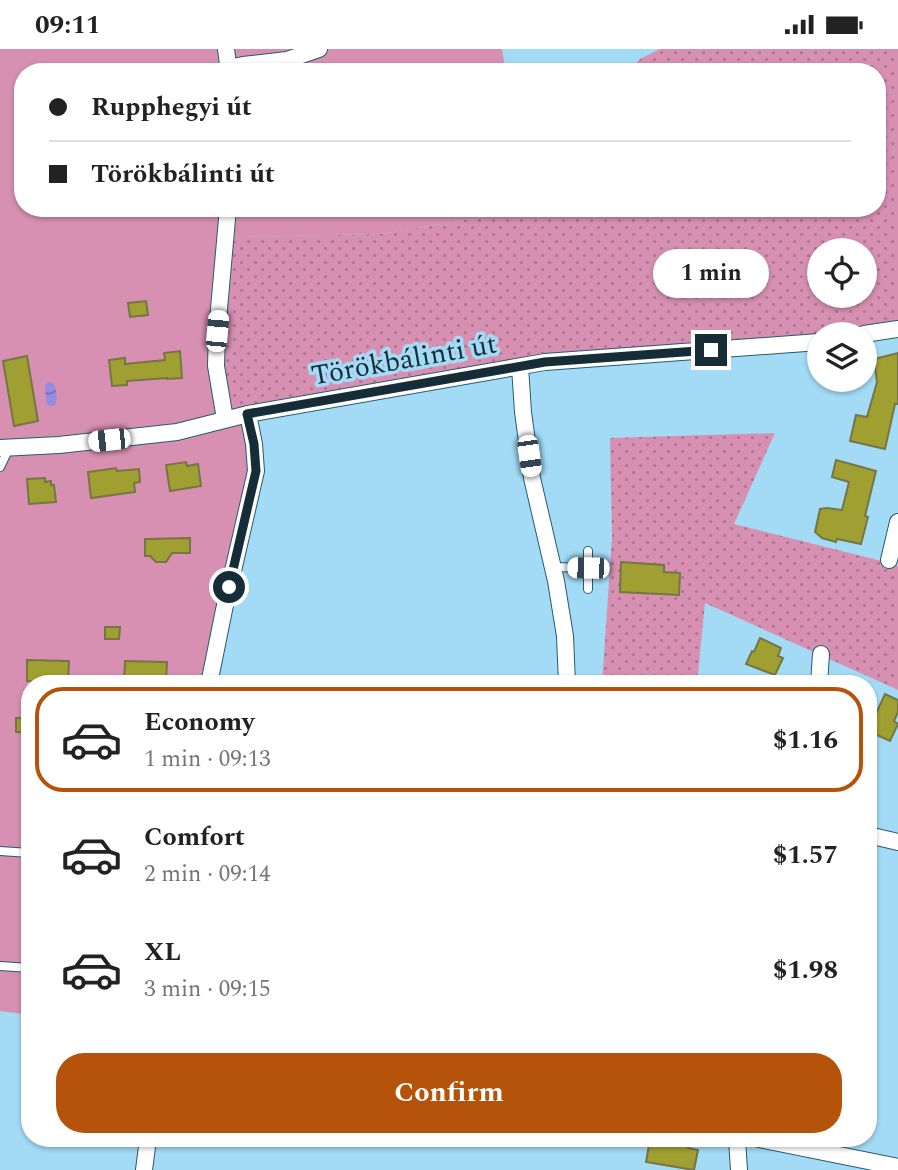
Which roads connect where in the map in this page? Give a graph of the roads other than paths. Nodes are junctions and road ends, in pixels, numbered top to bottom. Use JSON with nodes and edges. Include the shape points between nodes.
{"nodes":[{"id":1,"x":319,"y":49,"type":"edge"},
{"id":2,"x":270,"y":63,"type":"edge"},
{"id":3,"x":227,"y":217,"type":"edge"},
{"id":4,"x":898,"y":329,"type":"edge"},
{"id":5,"x":877,"y":332,"type":"edge"},
{"id":6,"x":807,"y":343,"type":"edge"},
{"id":7,"x":520,"y":367,"type":"junction"},
{"id":8,"x":247,"y":414,"type":"junction"},
{"id":9,"x":225,"y":419,"type":"junction"},
{"id":10,"x":5,"y":448,"type":"edge"},
{"id":11,"x":0,"y":467,"type":"edge"},
{"id":12,"x":898,"y":522,"type":"edge"},
{"id":13,"x":588,"y":551,"type":"dead end"},
{"id":14,"x":889,"y":560,"type":"dead end"},
{"id":15,"x":553,"y":567,"type":"junction"},
{"id":16,"x":588,"y":568,"type":"junction"},
{"id":17,"x":588,"y":589,"type":"dead end"},
{"id":18,"x":821,"y":654,"type":"dead end"},
{"id":19,"x":211,"y":675,"type":"edge"},
{"id":20,"x":567,"y":675,"type":"edge"},
{"id":21,"x":820,"y":675,"type":"edge"},
{"id":22,"x":877,"y":837,"type":"edge"},
{"id":23,"x":898,"y":842,"type":"edge"},
{"id":24,"x":0,"y":851,"type":"edge"},
{"id":25,"x":21,"y":852,"type":"edge"},
{"id":26,"x":0,"y":966,"type":"edge"},
{"id":27,"x":21,"y":967,"type":"edge"},
{"id":28,"x":147,"y":1147,"type":"edge"},
{"id":29,"x":738,"y":1147,"type":"edge"},
{"id":30,"x":798,"y":1147,"type":"edge"},
{"id":31,"x":898,"y":1167,"type":"edge"},
{"id":32,"x":144,"y":1170,"type":"edge"},
{"id":33,"x":739,"y":1170,"type":"edge"}],
"edges":[{"from":1,"to":2,"type":"street"},
{"from":3,"to":9,"type":"street","via":[[216,366]]},
{"from":4,"to":5,"type":"street"},
{"from":6,"to":7,"type":"street","name":"Törökbálinti út"},
{"from":7,"to":8,"type":"street","name":"Törökbálinti út"},
{"from":7,"to":15,"type":"street","via":[[532,478]]},
{"from":8,"to":9,"type":"street","name":"Törökbálinti út"},
{"from":8,"to":19,"type":"street","via":[[256,471]]},
{"from":9,"to":10,"type":"street","name":"Törökbálinti út","via":[[177,432]]},
{"from":10,"to":11,"type":"lane"},
{"from":12,"to":14,"type":"street"},
{"from":13,"to":16,"type":"lane"},
{"from":15,"to":16,"type":"lane"},
{"from":15,"to":20,"type":"street"},
{"from":16,"to":17,"type":"lane"},
{"from":18,"to":21,"type":"street"},
{"from":22,"to":23,"type":"street"},
{"from":24,"to":25,"type":"lane"},
{"from":26,"to":27,"type":"lane"},
{"from":28,"to":32,"type":"street"},
{"from":29,"to":33,"type":"street"},
{"from":30,"to":31,"type":"street"}]}
